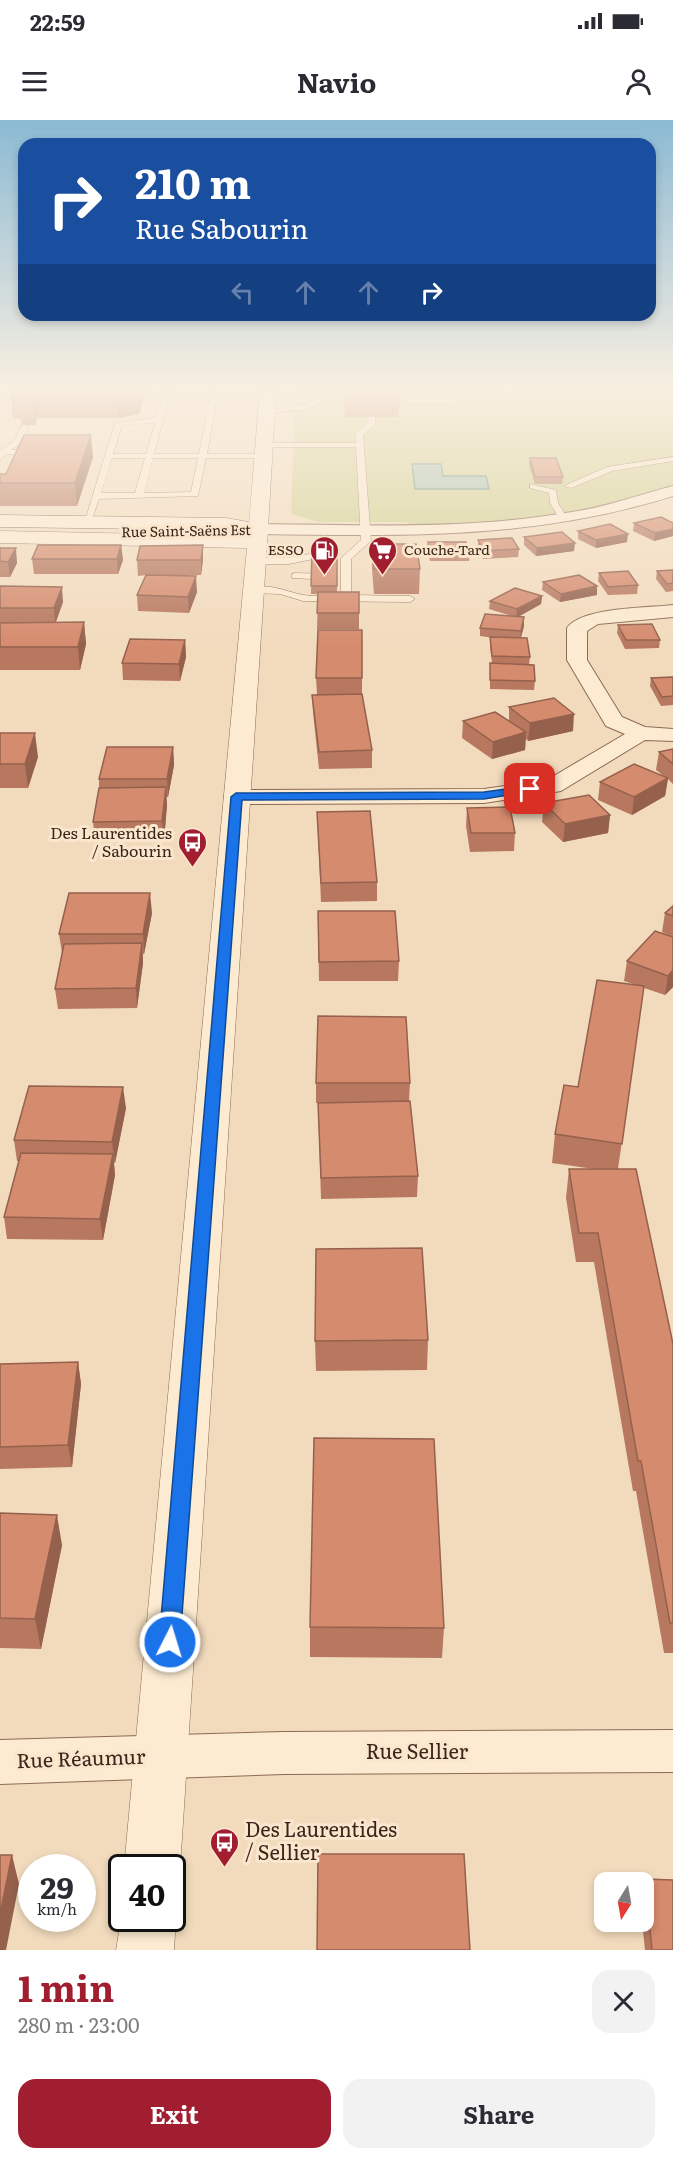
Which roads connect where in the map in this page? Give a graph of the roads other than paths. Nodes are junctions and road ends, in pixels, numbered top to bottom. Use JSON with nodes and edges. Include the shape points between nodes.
{"nodes":[{"id":1,"x":102,"y":476,"type":"edge"},
{"id":2,"x":144,"y":476,"type":"edge"},
{"id":3,"x":199,"y":476,"type":"edge"},
{"id":4,"x":263,"y":476,"type":"edge"},
{"id":5,"x":363,"y":476,"type":"edge"},
{"id":6,"x":592,"y":476,"type":"edge"},
{"id":7,"x":533,"y":486,"type":"edge"},
{"id":8,"x":568,"y":486,"type":"dead end"},
{"id":9,"x":673,"y":490,"type":"edge"},
{"id":10,"x":96,"y":496,"type":"junction"},
{"id":11,"x":139,"y":496,"type":"junction"},
{"id":12,"x":638,"y":501,"type":"junction"},
{"id":13,"x":664,"y":512,"type":"dead end"},
{"id":14,"x":563,"y":518,"type":"junction"},
{"id":15,"x":0,"y":521,"type":"edge"},
{"id":16,"x":87,"y":522,"type":"junction"},
{"id":17,"x":367,"y":530,"type":"junction"},
{"id":18,"x":0,"y":535,"type":"edge"},
{"id":19,"x":257,"y":544,"type":"junction"},
{"id":20,"x":351,"y":554,"type":"junction"},
{"id":21,"x":296,"y":559,"type":"junction"},
{"id":22,"x":295,"y":576,"type":"junction"},
{"id":23,"x":346,"y":577,"type":"junction"},
{"id":24,"x":253,"y":591,"type":"junction"},
{"id":25,"x":294,"y":595,"type":"junction"},
{"id":26,"x":346,"y":598,"type":"junction"},
{"id":27,"x":410,"y":598,"type":"edge"},
{"id":28,"x":673,"y":611,"type":"edge"},
{"id":29,"x":641,"y":733,"type":"junction"},
{"id":30,"x":673,"y":735,"type":"edge"},
{"id":31,"x":236,"y":797,"type":"junction"},
{"id":32,"x":673,"y":1751,"type":"edge"},
{"id":33,"x":162,"y":1755,"type":"junction"},
{"id":34,"x":0,"y":1762,"type":"edge"},
{"id":35,"x":153,"y":1854,"type":"edge"},
{"id":36,"x":147,"y":1932,"type":"edge"},
{"id":37,"x":145,"y":1950,"type":"edge"}],
"edges":[{"from":1,"to":10,"type":"lane"},
{"from":2,"to":11,"type":"lane"},
{"from":3,"to":11,"type":"lane","via":[[195,494]]},
{"from":4,"to":19,"type":"street"},
{"from":5,"to":17,"type":"lane"},
{"from":6,"to":8,"type":"lane"},
{"from":7,"to":14,"type":"lane","via":[[553,492],[554,503]]},
{"from":9,"to":12,"type":"street"},
{"from":10,"to":11,"type":"lane"},
{"from":10,"to":16,"type":"lane"},
{"from":12,"to":13,"type":"street"},
{"from":12,"to":14,"type":"street"},
{"from":14,"to":17,"type":"street","via":[[421,530]]},
{"from":15,"to":16,"type":"street","name":"Rue Saint-Saëns Est"},
{"from":16,"to":19,"type":"street","name":"Rue Saint-Saëns Est","via":[[226,524]]},
{"from":17,"to":19,"type":"street"},
{"from":17,"to":20,"type":"lane","via":[[366,541]]},
{"from":18,"to":19,"type":"street","name":"Rue Saint-Saëns Est"},
{"from":19,"to":21,"type":"lane"},
{"from":19,"to":24,"type":"street"},
{"from":20,"to":21,"type":"lane","via":[[325,553]]},
{"from":20,"to":23,"type":"lane","via":[[346,558]]},
{"from":21,"to":22,"type":"lane"},
{"from":22,"to":23,"type":"lane"},
{"from":22,"to":25,"type":"lane"},
{"from":23,"to":26,"type":"lane"},
{"from":24,"to":25,"type":"lane"},
{"from":24,"to":31,"type":"street"},
{"from":25,"to":26,"type":"lane"},
{"from":26,"to":27,"type":"lane"},
{"from":28,"to":29,"type":"street","via":[[594,619],[577,628],[577,660],[614,721]]},
{"from":29,"to":30,"type":"street"},
{"from":29,"to":31,"type":"street","via":[[554,786],[484,795]]},
{"from":31,"to":33,"type":"street"},
{"from":32,"to":33,"type":"street","name":"Rue Sellier"},
{"from":33,"to":34,"type":"street","name":"Rue Réaumur"},
{"from":33,"to":35,"type":"street"},
{"from":36,"to":37,"type":"street"}]}
